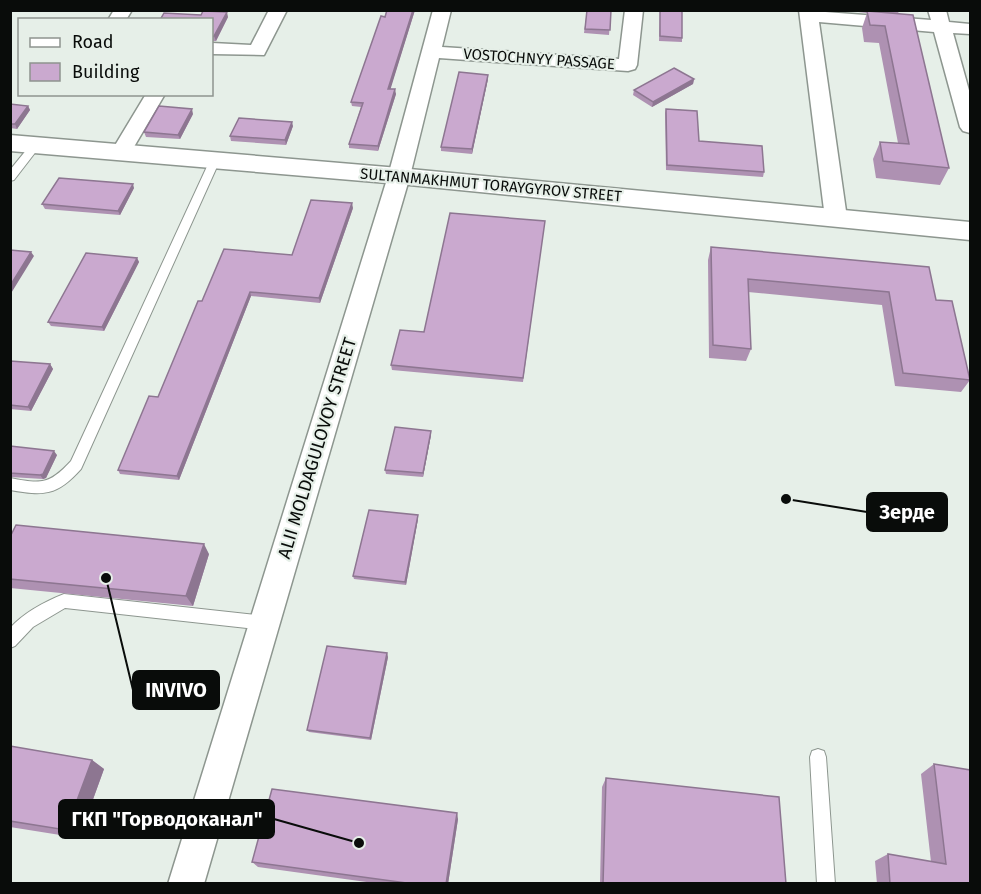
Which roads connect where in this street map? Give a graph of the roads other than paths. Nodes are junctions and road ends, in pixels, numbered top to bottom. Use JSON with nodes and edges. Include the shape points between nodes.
{"nodes":[{"id":1,"x":278,"y":10,"type":"edge"},
{"id":2,"x":442,"y":10,"type":"edge"},
{"id":3,"x":634,"y":10,"type":"edge"},
{"id":4,"x":808,"y":13,"type":"edge"},
{"id":5,"x":940,"y":19,"type":"edge"},
{"id":6,"x":970,"y":29,"type":"edge"},
{"id":7,"x":213,"y":49,"type":"edge"},
{"id":8,"x":431,"y":52,"type":"junction"},
{"id":9,"x":155,"y":96,"type":"edge"},
{"id":10,"x":970,"y":127,"type":"edge"},
{"id":11,"x":23,"y":144,"type":"edge"},
{"id":12,"x":121,"y":152,"type":"junction"},
{"id":13,"x":215,"y":160,"type":"junction"},
{"id":14,"x":399,"y":176,"type":"junction"},
{"id":15,"x":10,"y":178,"type":"edge"},
{"id":16,"x":836,"y":218,"type":"junction"},
{"id":17,"x":970,"y":231,"type":"edge"},
{"id":18,"x":10,"y":484,"type":"edge"},
{"id":19,"x":264,"y":623,"type":"junction"},
{"id":20,"x":10,"y":641,"type":"edge"},
{"id":21,"x":818,"y":757,"type":"dead end"},
{"id":22,"x":186,"y":884,"type":"edge"},
{"id":23,"x":826,"y":884,"type":"edge"}],
"edges":[{"from":1,"to":7,"type":"street","via":[[257,51]]},
{"from":2,"to":8,"type":"street","name":"ALII MOLDAGULOVOY STREET"},
{"from":3,"to":8,"type":"street","name":"VOSTOCHNYY PASSAGE","via":[[628,65]]},
{"from":4,"to":5,"type":"street"},
{"from":4,"to":16,"type":"street"},
{"from":5,"to":6,"type":"street"},
{"from":5,"to":10,"type":"street"},
{"from":8,"to":14,"type":"street","name":"ALII MOLDAGULOVOY STREET"},
{"from":9,"to":12,"type":"street"},
{"from":11,"to":12,"type":"street","name":"SULTANMAKHMUT TORAYGYROV STREET"},
{"from":11,"to":15,"type":"lane"},
{"from":12,"to":13,"type":"street","name":"SULTANMAKHMUT TORAYGYROV STREET"},
{"from":13,"to":14,"type":"street","name":"SULTANMAKHMUT TORAYGYROV STREET"},
{"from":13,"to":18,"type":"lane","via":[[76,465],[64,479],[44,490]]},
{"from":14,"to":16,"type":"street","name":"SULTANMAKHMUT TORAYGYROV STREET"},
{"from":14,"to":19,"type":"street","name":"ALII MOLDAGULOVOY STREET"},
{"from":16,"to":17,"type":"street","name":"SULTANMAKHMUT TORAYGYROV STREET"},
{"from":19,"to":20,"type":"lane","via":[[64,601],[43,609]]},
{"from":19,"to":22,"type":"street","name":"ALII MOLDAGULOVOY STREET"},
{"from":21,"to":23,"type":"lane"}]}
